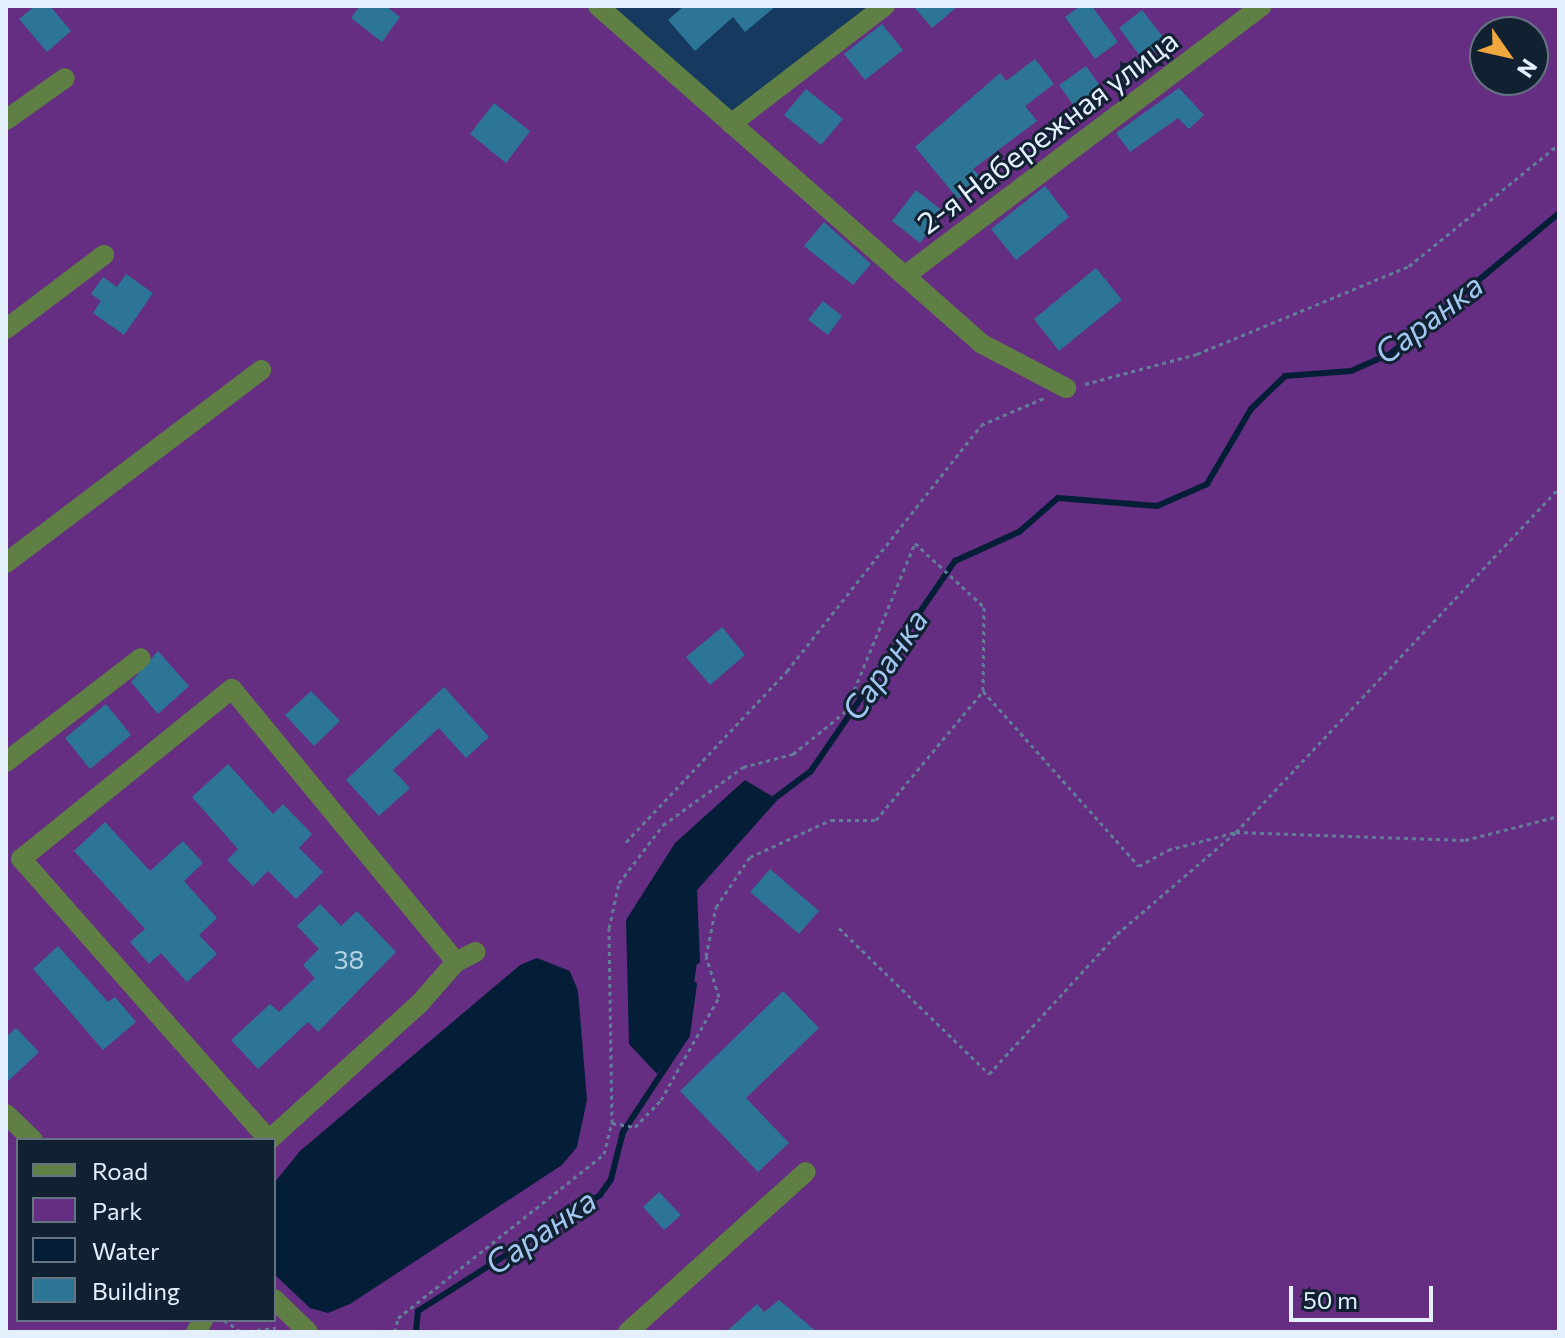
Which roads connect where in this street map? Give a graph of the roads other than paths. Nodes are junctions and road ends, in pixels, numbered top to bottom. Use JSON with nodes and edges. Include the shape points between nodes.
{"nodes":[{"id":1,"x":885,"y":6,"type":"edge"},
{"id":2,"x":1262,"y":6,"type":"edge"},
{"id":3,"x":611,"y":9,"type":"edge"},
{"id":4,"x":65,"y":78,"type":"dead end"},
{"id":5,"x":6,"y":120,"type":"edge"},
{"id":6,"x":731,"y":124,"type":"junction"},
{"id":7,"x":104,"y":255,"type":"dead end"},
{"id":8,"x":906,"y":275,"type":"junction"},
{"id":9,"x":6,"y":329,"type":"edge"},
{"id":10,"x":261,"y":370,"type":"dead end"},
{"id":11,"x":1066,"y":388,"type":"road end"},
{"id":12,"x":6,"y":563,"type":"edge"},
{"id":13,"x":141,"y":658,"type":"dead end"},
{"id":14,"x":6,"y":762,"type":"edge"},
{"id":15,"x":476,"y":952,"type":"dead end"},
{"id":16,"x":456,"y":962,"type":"junction"},
{"id":17,"x":6,"y":1114,"type":"edge"},
{"id":18,"x":31,"y":1138,"type":"edge"},
{"id":19,"x":267,"y":1138,"type":"edge"},
{"id":20,"x":271,"y":1138,"type":"edge"},
{"id":21,"x":806,"y":1172,"type":"dead end"},
{"id":22,"x":276,"y":1301,"type":"edge"},
{"id":23,"x":308,"y":1332,"type":"edge"},
{"id":24,"x":628,"y":1332,"type":"edge"}],
"edges":[{"from":1,"to":6,"type":"street"},
{"from":2,"to":8,"type":"street","name":"2-я Набережная улица"},
{"from":3,"to":6,"type":"street"},
{"from":4,"to":5,"type":"street"},
{"from":6,"to":8,"type":"street"},
{"from":7,"to":9,"type":"street"},
{"from":8,"to":11,"type":"street","via":[[982,344]]},
{"from":10,"to":12,"type":"street"},
{"from":13,"to":14,"type":"street"},
{"from":15,"to":16,"type":"street"},
{"from":16,"to":19,"type":"street","via":[[232,689],[21,859]]},
{"from":16,"to":20,"type":"street","via":[[420,1003]]},
{"from":17,"to":18,"type":"street"},
{"from":21,"to":24,"type":"street"},
{"from":22,"to":23,"type":"street"}]}
